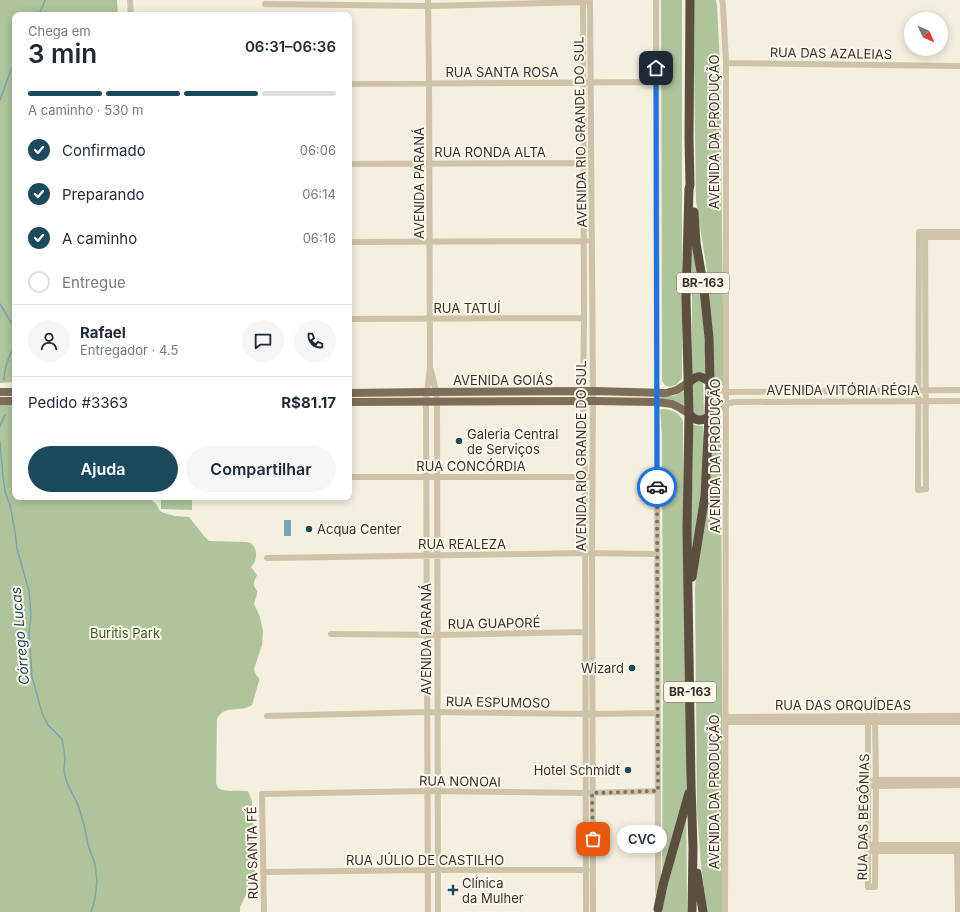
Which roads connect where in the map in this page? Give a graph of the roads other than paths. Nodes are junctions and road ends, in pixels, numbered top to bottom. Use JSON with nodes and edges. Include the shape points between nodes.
{"nodes":[{"id":1,"x":130,"y":0,"type":"edge"},
{"id":2,"x":656,"y":0,"type":"edge"},
{"id":3,"x":690,"y":0,"type":"edge"},
{"id":4,"x":722,"y":0,"type":"edge"},
{"id":5,"x":583,"y":1,"type":"edge"},
{"id":6,"x":590,"y":1,"type":"edge"},
{"id":7,"x":428,"y":3,"type":"edge"},
{"id":8,"x":265,"y":4,"type":"dead end"},
{"id":9,"x":131,"y":12,"type":"edge"},
{"id":10,"x":726,"y":63,"type":"junction"},
{"id":11,"x":960,"y":66,"type":"edge"},
{"id":12,"x":583,"y":82,"type":"junction"},
{"id":13,"x":590,"y":82,"type":"junction"},
{"id":14,"x":656,"y":82,"type":"junction"},
{"id":15,"x":429,"y":83,"type":"junction"},
{"id":16,"x":352,"y":84,"type":"edge"},
{"id":17,"x":583,"y":163,"type":"junction"},
{"id":18,"x":352,"y":164,"type":"edge"},
{"id":19,"x":430,"y":164,"type":"junction"},
{"id":20,"x":690,"y":185,"type":"junction"},
{"id":21,"x":960,"y":232,"type":"edge"},
{"id":22,"x":922,"y":235,"type":"junction"},
{"id":23,"x":960,"y":238,"type":"edge"},
{"id":24,"x":584,"y":241,"type":"junction"},
{"id":25,"x":592,"y":241,"type":"junction"},
{"id":26,"x":352,"y":242,"type":"edge"},
{"id":27,"x":430,"y":242,"type":"junction"},
{"id":28,"x":430,"y":318,"type":"junction"},
{"id":29,"x":584,"y":318,"type":"junction"},
{"id":30,"x":352,"y":319,"type":"edge"},
{"id":31,"x":430,"y":367,"type":"junction"},
{"id":32,"x":689,"y":382,"type":"junction"},
{"id":33,"x":710,"y":382,"type":"junction"},
{"id":34,"x":960,"y":390,"type":"edge"},
{"id":35,"x":583,"y":391,"type":"junction"},
{"id":36,"x":593,"y":391,"type":"junction"},
{"id":37,"x":922,"y":391,"type":"junction"},
{"id":38,"x":0,"y":392,"type":"edge"},
{"id":39,"x":12,"y":392,"type":"edge"},
{"id":40,"x":427,"y":392,"type":"junction"},
{"id":41,"x":436,"y":392,"type":"junction"},
{"id":42,"x":726,"y":392,"type":"junction"},
{"id":43,"x":352,"y":393,"type":"edge"},
{"id":44,"x":657,"y":393,"type":"junction"},
{"id":45,"x":0,"y":401,"type":"edge"},
{"id":46,"x":12,"y":401,"type":"edge"},
{"id":47,"x":583,"y":401,"type":"junction"},
{"id":48,"x":593,"y":401,"type":"junction"},
{"id":49,"x":922,"y":401,"type":"junction"},
{"id":50,"x":960,"y":401,"type":"edge"},
{"id":51,"x":352,"y":402,"type":"edge"},
{"id":52,"x":426,"y":402,"type":"junction"},
{"id":53,"x":437,"y":402,"type":"junction"},
{"id":54,"x":657,"y":402,"type":"junction"},
{"id":55,"x":726,"y":404,"type":"junction"},
{"id":56,"x":689,"y":414,"type":"junction"},
{"id":57,"x":709,"y":417,"type":"junction"},
{"id":58,"x":352,"y":477,"type":"edge"},
{"id":59,"x":426,"y":477,"type":"junction"},
{"id":60,"x":437,"y":477,"type":"junction"},
{"id":61,"x":585,"y":477,"type":"junction"},
{"id":62,"x":592,"y":477,"type":"junction"},
{"id":63,"x":589,"y":554,"type":"junction"},
{"id":64,"x":657,"y":554,"type":"junction"},
{"id":65,"x":427,"y":555,"type":"junction"},
{"id":66,"x":437,"y":556,"type":"junction"},
{"id":67,"x":267,"y":558,"type":"dead end"},
{"id":68,"x":688,"y":600,"type":"junction"},
{"id":69,"x":585,"y":632,"type":"junction"},
{"id":70,"x":331,"y":634,"type":"dead end"},
{"id":71,"x":427,"y":634,"type":"junction"},
{"id":72,"x":438,"y":635,"type":"junction"},
{"id":73,"x":427,"y":712,"type":"junction"},
{"id":74,"x":438,"y":712,"type":"junction"},
{"id":75,"x":657,"y":713,"type":"junction"},
{"id":76,"x":589,"y":714,"type":"junction"},
{"id":77,"x":267,"y":716,"type":"dead end"},
{"id":78,"x":960,"y":716,"type":"edge"},
{"id":79,"x":725,"y":719,"type":"junction"},
{"id":80,"x":872,"y":719,"type":"junction"},
{"id":81,"x":960,"y":722,"type":"edge"},
{"id":82,"x":960,"y":780,"type":"edge"},
{"id":83,"x":868,"y":783,"type":"junction"},
{"id":84,"x":876,"y":783,"type":"junction"},
{"id":85,"x":691,"y":784,"type":"junction"},
{"id":86,"x":960,"y":786,"type":"edge"},
{"id":87,"x":428,"y":791,"type":"junction"},
{"id":88,"x":438,"y":791,"type":"junction"},
{"id":89,"x":658,"y":791,"type":"junction"},
{"id":90,"x":589,"y":793,"type":"junction"},
{"id":91,"x":262,"y":794,"type":"joint"},
{"id":92,"x":693,"y":848,"type":"junction"},
{"id":93,"x":868,"y":848,"type":"junction"},
{"id":94,"x":875,"y":848,"type":"junction"},
{"id":95,"x":959,"y":848,"type":"edge"},
{"id":96,"x":428,"y":870,"type":"junction"},
{"id":97,"x":438,"y":870,"type":"junction"},
{"id":98,"x":587,"y":870,"type":"junction"},
{"id":99,"x":263,"y":872,"type":"junction"},
{"id":100,"x":658,"y":910,"type":"edge"},
{"id":101,"x":264,"y":912,"type":"edge"},
{"id":102,"x":428,"y":912,"type":"edge"},
{"id":103,"x":438,"y":912,"type":"edge"},
{"id":104,"x":586,"y":912,"type":"edge"},
{"id":105,"x":593,"y":912,"type":"edge"},
{"id":106,"x":692,"y":912,"type":"edge"},
{"id":107,"x":703,"y":912,"type":"edge"},
{"id":108,"x":725,"y":912,"type":"edge"},
{"id":109,"x":958,"y":912,"type":"edge"}],
"edges":[{"from":1,"to":9,"type":"street"},
{"from":2,"to":14,"type":"street"},
{"from":3,"to":20,"type":"highway","number":"BR-163"},
{"from":4,"to":10,"type":"street","name":"AVENIDA DA PRODUÇÃO"},
{"from":5,"to":6,"type":"street"},
{"from":5,"to":7,"type":"street"},
{"from":5,"to":12,"type":"street","name":"AVENIDA RIO GRANDE DO SUL"},
{"from":6,"to":13,"type":"street","name":"AVENIDA RIO GRANDE DO SUL"},
{"from":7,"to":8,"type":"street"},
{"from":7,"to":15,"type":"street","name":"AVENIDA PARANÁ"},
{"from":10,"to":11,"type":"street","name":"RUA DAS AZALEIAS"},
{"from":10,"to":42,"type":"street","name":"AVENIDA DA PRODUÇÃO"},
{"from":12,"to":13,"type":"street","name":"RUA SANTA ROSA"},
{"from":12,"to":15,"type":"street","name":"RUA SANTA ROSA"},
{"from":12,"to":17,"type":"street","name":"AVENIDA RIO GRANDE DO SUL"},
{"from":13,"to":14,"type":"street","name":"RUA SANTA ROSA"},
{"from":13,"to":25,"type":"street","name":"AVENIDA RIO GRANDE DO SUL"},
{"from":14,"to":44,"type":"street"},
{"from":15,"to":16,"type":"street","name":"RUA SANTA ROSA"},
{"from":15,"to":19,"type":"street","name":"AVENIDA PARANÁ"},
{"from":17,"to":19,"type":"street","name":"RUA RONDA ALTA"},
{"from":17,"to":24,"type":"street","name":"AVENIDA RIO GRANDE DO SUL"},
{"from":18,"to":19,"type":"street","name":"RUA RONDA ALTA"},
{"from":19,"to":27,"type":"street","name":"AVENIDA PARANÁ"},
{"from":20,"to":32,"type":"highway","number":"BR-163","via":[[686,298]]},
{"from":20,"to":33,"type":"highway","number":"BR-163","via":[[709,338]]},
{"from":21,"to":22,"type":"street"},
{"from":22,"to":23,"type":"street"},
{"from":22,"to":37,"type":"street"},
{"from":24,"to":25,"type":"street"},
{"from":24,"to":27,"type":"street"},
{"from":24,"to":29,"type":"street","name":"AVENIDA RIO GRANDE DO SUL"},
{"from":25,"to":36,"type":"street","name":"AVENIDA RIO GRANDE DO SUL"},
{"from":26,"to":27,"type":"street"},
{"from":27,"to":28,"type":"street","name":"AVENIDA PARANÁ"},
{"from":28,"to":29,"type":"street","name":"RUA TATUÍ"},
{"from":28,"to":30,"type":"street","name":"RUA TATUÍ"},
{"from":28,"to":31,"type":"street","name":"AVENIDA PARANÁ"},
{"from":29,"to":35,"type":"street","name":"AVENIDA RIO GRANDE DO SUL"},
{"from":31,"to":40,"type":"street","name":"AVENIDA PARANÁ"},
{"from":31,"to":41,"type":"street","name":"AVENIDA PARANÁ"},
{"from":32,"to":33,"type":"highway","via":[[700,376]]},
{"from":32,"to":44,"type":"main road","name":"AVENIDA GOIÁS","via":[[677,390]]},
{"from":32,"to":56,"type":"highway","number":"BR-163"},
{"from":33,"to":42,"type":"street"},
{"from":33,"to":57,"type":"highway","number":"BR-163"},
{"from":34,"to":37,"type":"street","name":"AVENIDA VITÓRIA RÉGIA"},
{"from":35,"to":36,"type":"main road","name":"AVENIDA GOIÁS"},
{"from":35,"to":41,"type":"main road","name":"AVENIDA GOIÁS"},
{"from":35,"to":47,"type":"street","name":"AVENIDA RIO GRANDE DO SUL"},
{"from":36,"to":44,"type":"main road","name":"AVENIDA GOIÁS"},
{"from":36,"to":48,"type":"street","name":"AVENIDA RIO GRANDE DO SUL"},
{"from":37,"to":42,"type":"street","name":"AVENIDA VITÓRIA RÉGIA"},
{"from":37,"to":49,"type":"street"},
{"from":38,"to":39,"type":"main road"},
{"from":40,"to":41,"type":"main road","name":"AVENIDA GOIÁS"},
{"from":40,"to":43,"type":"main road","name":"AVENIDA GOIÁS"},
{"from":40,"to":52,"type":"street","name":"AVENIDA PARANÁ"},
{"from":41,"to":53,"type":"street","name":"AVENIDA PARANÁ"},
{"from":42,"to":55,"type":"street","name":"AVENIDA DA PRODUÇÃO"},
{"from":44,"to":54,"type":"street"},
{"from":45,"to":46,"type":"main road"},
{"from":47,"to":48,"type":"main road","name":"AVENIDA GOIÁS"},
{"from":47,"to":53,"type":"main road","name":"AVENIDA GOIÁS"},
{"from":47,"to":61,"type":"street","name":"AVENIDA RIO GRANDE DO SUL"},
{"from":48,"to":54,"type":"main road","name":"AVENIDA GOIÁS"},
{"from":48,"to":62,"type":"street","name":"AVENIDA RIO GRANDE DO SUL"},
{"from":49,"to":49,"type":"street","via":[[918,490],[926,489]]},
{"from":49,"to":50,"type":"street","name":"AVENIDA VITÓRIA RÉGIA"},
{"from":49,"to":55,"type":"street","name":"AVENIDA VITÓRIA RÉGIA","via":[[741,401]]},
{"from":51,"to":52,"type":"main road","name":"AVENIDA GOIÁS"},
{"from":52,"to":53,"type":"main road","name":"AVENIDA GOIÁS"},
{"from":52,"to":59,"type":"street","name":"AVENIDA PARANÁ"},
{"from":53,"to":60,"type":"street","name":"AVENIDA PARANÁ"},
{"from":54,"to":56,"type":"main road","name":"AVENIDA GOIÁS","via":[[672,404]]},
{"from":54,"to":64,"type":"street"},
{"from":55,"to":57,"type":"street"},
{"from":55,"to":79,"type":"street","name":"AVENIDA DA PRODUÇÃO"},
{"from":56,"to":57,"type":"highway","via":[[698,420]]},
{"from":56,"to":68,"type":"highway","number":"BR-163"},
{"from":57,"to":68,"type":"highway","number":"BR-163","via":[[705,496]]},
{"from":58,"to":59,"type":"street","name":"RUA CONCÓRDIA"},
{"from":59,"to":60,"type":"street","name":"RUA CONCÓRDIA"},
{"from":59,"to":65,"type":"street","name":"AVENIDA PARANÁ"},
{"from":60,"to":61,"type":"street","name":"RUA CONCÓRDIA"},
{"from":60,"to":66,"type":"street","name":"AVENIDA PARANÁ"},
{"from":61,"to":62,"type":"street","name":"RUA CONCÓRDIA"},
{"from":61,"to":63,"type":"street","name":"AVENIDA RIO GRANDE DO SUL"},
{"from":62,"to":63,"type":"street","name":"AVENIDA RIO GRANDE DO SUL"},
{"from":63,"to":64,"type":"street","name":"RUA REALEZA"},
{"from":63,"to":66,"type":"street","name":"RUA REALEZA"},
{"from":63,"to":69,"type":"street","name":"AVENIDA RIO GRANDE DO SUL"},
{"from":63,"to":76,"type":"street","name":"AVENIDA RIO GRANDE DO SUL"},
{"from":64,"to":75,"type":"street"},
{"from":65,"to":66,"type":"street","name":"RUA REALEZA"},
{"from":65,"to":67,"type":"street","name":"RUA REALEZA"},
{"from":65,"to":71,"type":"street","name":"AVENIDA PARANÁ"},
{"from":66,"to":72,"type":"street","name":"AVENIDA PARANÁ"},
{"from":68,"to":85,"type":"highway","number":"BR-163"},
{"from":69,"to":72,"type":"street","name":"RUA GUAPORÉ"},
{"from":69,"to":76,"type":"street","name":"AVENIDA RIO GRANDE DO SUL"},
{"from":70,"to":71,"type":"street","name":"RUA GUAPORÉ"},
{"from":71,"to":72,"type":"street","name":"RUA GUAPORÉ"},
{"from":71,"to":73,"type":"street","name":"AVENIDA PARANÁ"},
{"from":72,"to":74,"type":"street","name":"AVENIDA PARANÁ"},
{"from":73,"to":74,"type":"street","name":"RUA ESPUMOSO"},
{"from":73,"to":77,"type":"street","name":"RUA ESPUMOSO"},
{"from":73,"to":87,"type":"street","name":"AVENIDA PARANÁ"},
{"from":74,"to":76,"type":"street","name":"RUA ESPUMOSO"},
{"from":74,"to":88,"type":"street","name":"AVENIDA PARANÁ"},
{"from":75,"to":76,"type":"street","name":"RUA ESPUMOSO"},
{"from":75,"to":89,"type":"street"},
{"from":76,"to":90,"type":"street","name":"AVENIDA RIO GRANDE DO SUL"},
{"from":78,"to":80,"type":"street","name":"RUA DAS ORQUÍDEAS"},
{"from":79,"to":80,"type":"street","name":"RUA DAS ORQUÍDEAS"},
{"from":79,"to":108,"type":"street","name":"AVENIDA DA PRODUÇÃO"},
{"from":80,"to":81,"type":"street","name":"RUA DAS ORQUÍDEAS"},
{"from":80,"to":83,"type":"street","name":"RUA DAS BEGÔNIAS"},
{"from":80,"to":84,"type":"street","name":"RUA DAS BEGÔNIAS"},
{"from":82,"to":84,"type":"street"},
{"from":83,"to":84,"type":"street"},
{"from":83,"to":93,"type":"street","name":"RUA DAS BEGÔNIAS"},
{"from":84,"to":86,"type":"street"},
{"from":84,"to":94,"type":"street","name":"RUA DAS BEGÔNIAS"},
{"from":85,"to":92,"type":"highway","number":"BR-163"},
{"from":85,"to":100,"type":"highway"},
{"from":87,"to":88,"type":"street","name":"RUA NONOAI"},
{"from":87,"to":91,"type":"street","name":"RUA NONOAI"},
{"from":87,"to":96,"type":"street","name":"AVENIDA PARANÁ"},
{"from":88,"to":90,"type":"street","name":"RUA NONOAI"},
{"from":88,"to":97,"type":"street","name":"AVENIDA PARANÁ"},
{"from":89,"to":90,"type":"street","name":"RUA NONOAI"},
{"from":89,"to":100,"type":"street"},
{"from":90,"to":98,"type":"street","name":"AVENIDA RIO GRANDE DO SUL"},
{"from":90,"to":105,"type":"street","name":"AVENIDA RIO GRANDE DO SUL"},
{"from":91,"to":99,"type":"street","name":"RUA SANTA FÉ"},
{"from":92,"to":106,"type":"highway","number":"BR-163"},
{"from":92,"to":107,"type":"highway"},
{"from":93,"to":94,"type":"street"},
{"from":93,"to":94,"type":"street","name":"RUA DAS BEGÔNIAS","via":[[868,887],[875,887]]},
{"from":94,"to":95,"type":"street"},
{"from":95,"to":109,"type":"street"},
{"from":96,"to":97,"type":"street","name":"RUA JÚLIO DE CASTILHO"},
{"from":96,"to":99,"type":"street","name":"RUA JÚLIO DE CASTILHO"},
{"from":96,"to":102,"type":"street","name":"AVENIDA PARANÁ"},
{"from":97,"to":98,"type":"street","name":"RUA JÚLIO DE CASTILHO"},
{"from":97,"to":103,"type":"street","name":"AVENIDA PARANÁ"},
{"from":98,"to":104,"type":"street","name":"AVENIDA RIO GRANDE DO SUL"},
{"from":99,"to":101,"type":"street","name":"RUA SANTA FÉ"}]}
